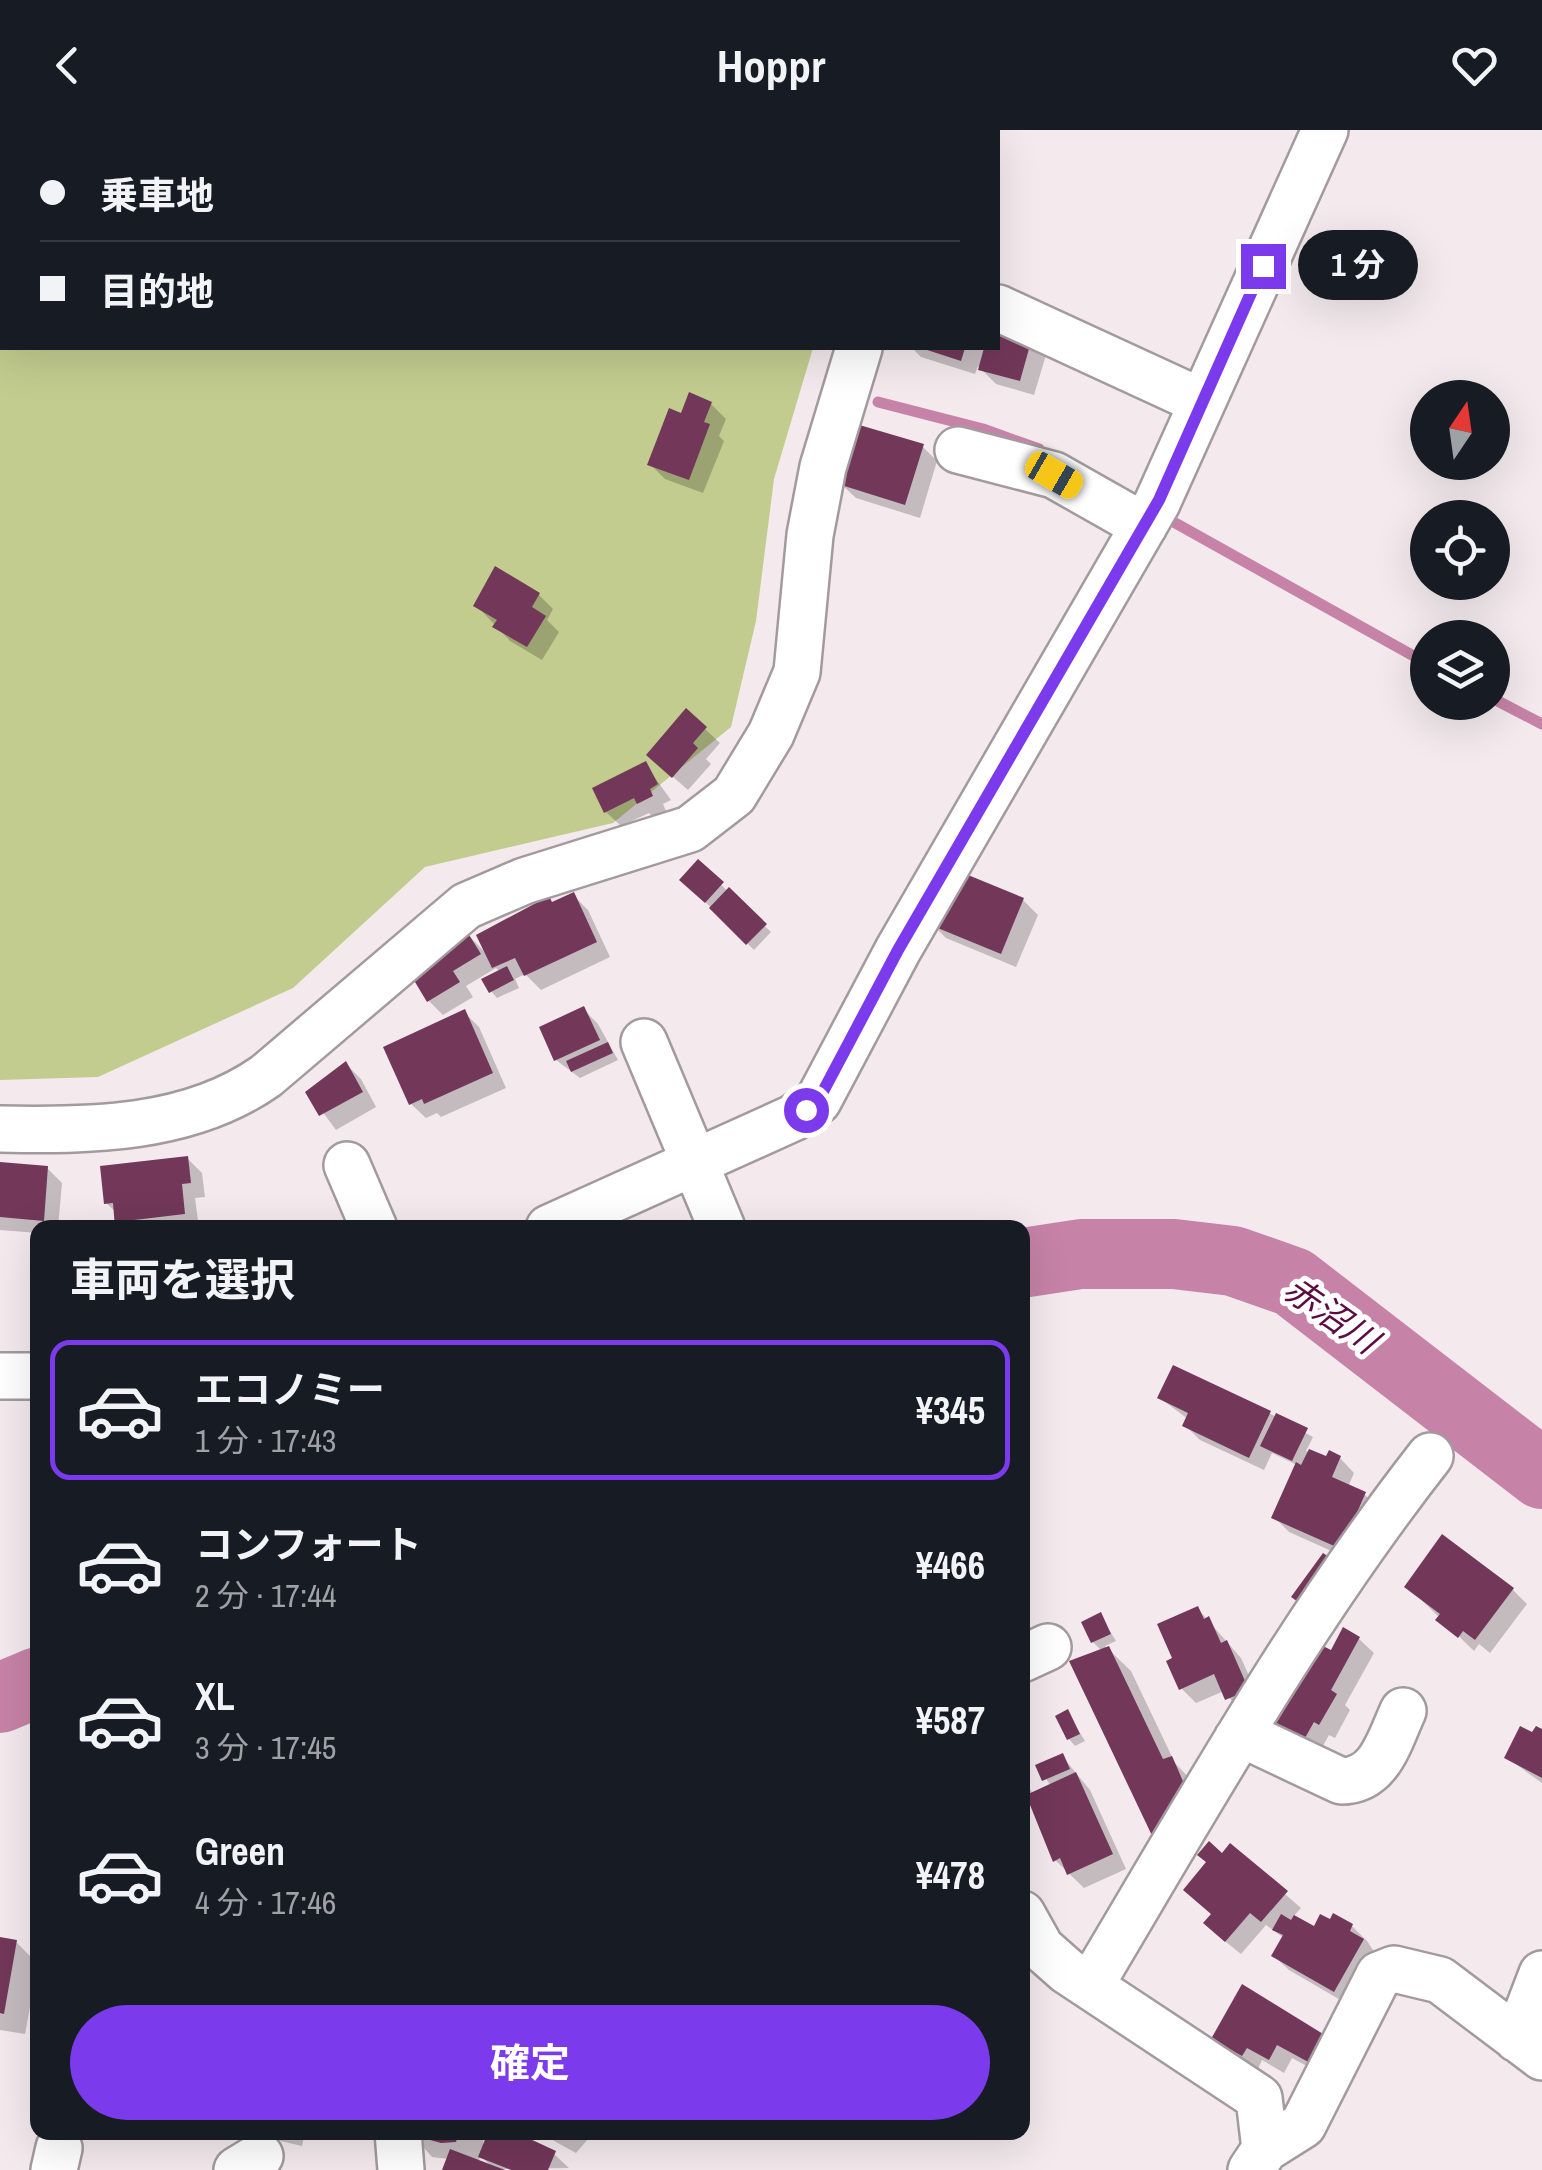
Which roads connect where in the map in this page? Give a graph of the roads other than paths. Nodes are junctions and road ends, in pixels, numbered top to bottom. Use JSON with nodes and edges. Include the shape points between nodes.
{"nodes":[{"id":1,"x":1325,"y":130,"type":"edge"},
{"id":2,"x":1000,"y":309,"type":"edge"},
{"id":3,"x":858,"y":350,"type":"edge"},
{"id":4,"x":1200,"y":401,"type":"junction"},
{"id":5,"x":958,"y":450,"type":"dead end"},
{"id":6,"x":1150,"y":516,"type":"junction"},
{"id":7,"x":644,"y":1042,"type":"dead end"},
{"id":8,"x":0,"y":1128,"type":"edge"},
{"id":9,"x":695,"y":1158,"type":"junction"},
{"id":10,"x":346,"y":1165,"type":"dead end"},
{"id":11,"x":370,"y":1220,"type":"edge"},
{"id":12,"x":567,"y":1220,"type":"edge"},
{"id":13,"x":719,"y":1220,"type":"edge"},
{"id":14,"x":0,"y":1376,"type":"edge"},
{"id":15,"x":30,"y":1376,"type":"edge"},
{"id":16,"x":1430,"y":1456,"type":"dead end"},
{"id":17,"x":1403,"y":1711,"type":"dead end"},
{"id":18,"x":1237,"y":1738,"type":"junction"},
{"id":19,"x":1030,"y":1928,"type":"edge"},
{"id":20,"x":1542,"y":1974,"type":"edge"},
{"id":21,"x":1090,"y":1986,"type":"junction"},
{"id":22,"x":1530,"y":2048,"type":"edge"},
{"id":23,"x":398,"y":2140,"type":"edge"},
{"id":24,"x":1258,"y":2160,"type":"edge"},
{"id":25,"x":400,"y":2170,"type":"edge"}],
"edges":[{"from":1,"to":4,"type":"street"},
{"from":2,"to":4,"type":"street"},
{"from":3,"to":8,"type":"street","via":[[820,484],[797,672],[771,734],[725,805],[690,829],[524,880],[466,906],[232,1098],[130,1124]]},
{"from":4,"to":6,"type":"street"},
{"from":5,"to":6,"type":"street","via":[[1054,475]]},
{"from":6,"to":9,"type":"street","via":[[812,1105]]},
{"from":7,"to":9,"type":"street"},
{"from":9,"to":12,"type":"street"},
{"from":9,"to":13,"type":"street"},
{"from":10,"to":11,"type":"street"},
{"from":14,"to":15,"type":"street"},
{"from":16,"to":18,"type":"street","via":[[1360,1546]]},
{"from":17,"to":18,"type":"street","via":[[1372,1772],[1356,1781],[1341,1781]]},
{"from":18,"to":21,"type":"street"},
{"from":19,"to":21,"type":"street","via":[[1041,1948]]},
{"from":20,"to":22,"type":"street"},
{"from":21,"to":24,"type":"street","via":[[1259,2098]]},
{"from":22,"to":24,"type":"street","via":[[1440,1980],[1394,1969],[1379,1975],[1303,2125]]},
{"from":23,"to":25,"type":"street"}]}
